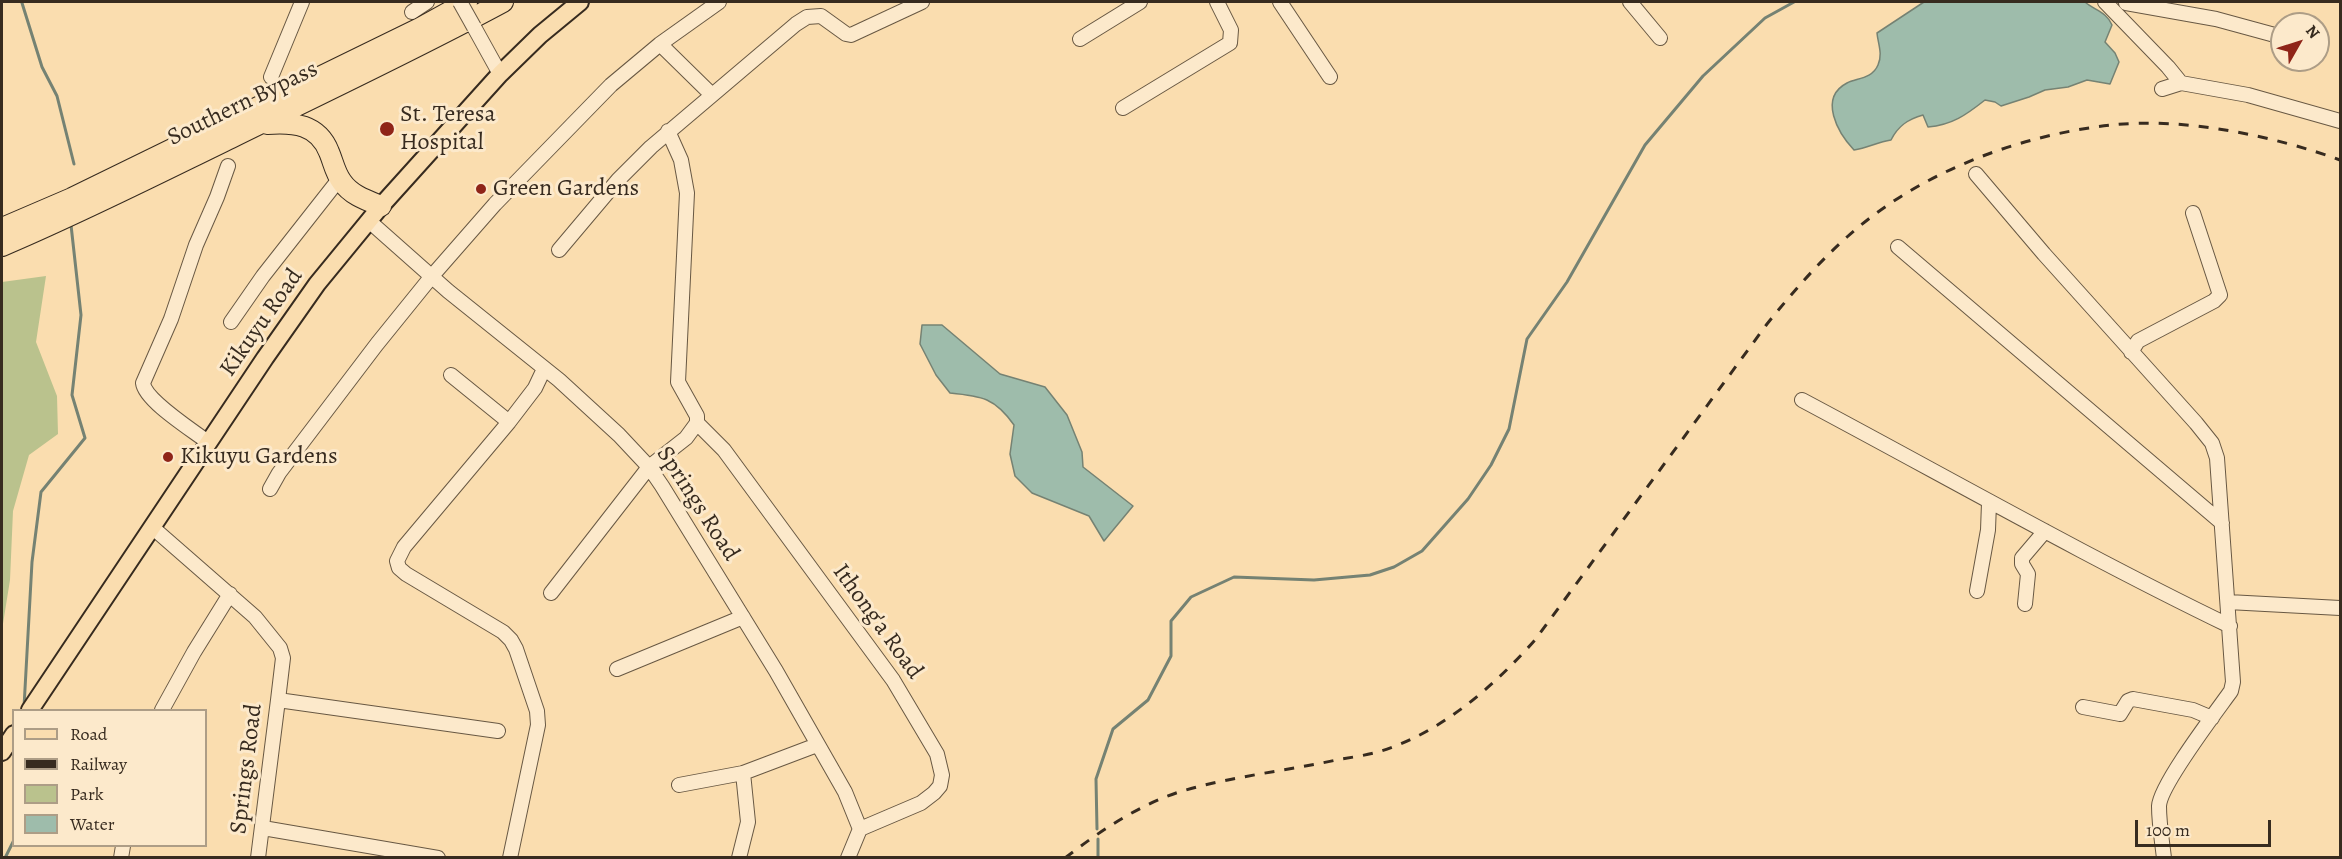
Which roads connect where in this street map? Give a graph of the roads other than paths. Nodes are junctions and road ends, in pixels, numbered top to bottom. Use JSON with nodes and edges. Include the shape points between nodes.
{"nodes":[{"id":1,"x":302,"y":2,"type":"edge"},
{"id":2,"x":427,"y":2,"type":"edge"},
{"id":3,"x":460,"y":2,"type":"edge"},
{"id":4,"x":467,"y":2,"type":"edge"},
{"id":5,"x":503,"y":2,"type":"edge"},
{"id":6,"x":580,"y":2,"type":"edge"},
{"id":7,"x":719,"y":2,"type":"edge"},
{"id":8,"x":922,"y":2,"type":"edge"},
{"id":9,"x":1140,"y":2,"type":"edge"},
{"id":10,"x":1217,"y":2,"type":"edge"},
{"id":11,"x":1280,"y":2,"type":"edge"},
{"id":12,"x":1630,"y":2,"type":"edge"},
{"id":13,"x":2105,"y":2,"type":"edge"},
{"id":14,"x":2126,"y":2,"type":"edge"},
{"id":15,"x":412,"y":12,"type":"dead end"},
{"id":16,"x":2125,"y":23,"type":"junction"},
{"id":17,"x":2270,"y":34,"type":"edge"},
{"id":18,"x":1660,"y":38,"type":"dead end"},
{"id":19,"x":1080,"y":39,"type":"dead end"},
{"id":20,"x":660,"y":44,"type":"junction"},
{"id":21,"x":500,"y":74,"type":"junction"},
{"id":22,"x":271,"y":77,"type":"dead end"},
{"id":23,"x":1330,"y":77,"type":"dead end"},
{"id":24,"x":2181,"y":83,"type":"junction"},
{"id":25,"x":2162,"y":89,"type":"dead end"},
{"id":26,"x":711,"y":94,"type":"junction"},
{"id":27,"x":1124,"y":108,"type":"dead end"},
{"id":28,"x":2340,"y":121,"type":"edge"},
{"id":29,"x":259,"y":125,"type":"junction"},
{"id":30,"x":668,"y":131,"type":"junction"},
{"id":31,"x":228,"y":166,"type":"dead end"},
{"id":32,"x":1976,"y":174,"type":"dead end"},
{"id":33,"x":340,"y":178,"type":"junction"},
{"id":34,"x":375,"y":213,"type":"junction"},
{"id":35,"x":2193,"y":213,"type":"dead end"},
{"id":36,"x":2,"y":228,"type":"edge"},
{"id":37,"x":2,"y":246,"type":"edge"},
{"id":38,"x":1898,"y":247,"type":"dead end"},
{"id":39,"x":559,"y":250,"type":"dead end"},
{"id":40,"x":432,"y":276,"type":"junction"},
{"id":41,"x":231,"y":322,"type":"dead end"},
{"id":42,"x":2131,"y":352,"type":"junction"},
{"id":43,"x":544,"y":369,"type":"junction"},
{"id":44,"x":451,"y":375,"type":"dead end"},
{"id":45,"x":1802,"y":400,"type":"dead end"},
{"id":46,"x":509,"y":422,"type":"junction"},
{"id":47,"x":697,"y":423,"type":"junction"},
{"id":48,"x":210,"y":443,"type":"junction"},
{"id":49,"x":649,"y":467,"type":"junction"},
{"id":50,"x":270,"y":489,"type":"dead end"},
{"id":51,"x":1989,"y":503,"type":"junction"},
{"id":52,"x":2222,"y":523,"type":"junction"},
{"id":53,"x":152,"y":527,"type":"junction"},
{"id":54,"x":2045,"y":531,"type":"junction"},
{"id":55,"x":1977,"y":591,"type":"dead end"},
{"id":56,"x":551,"y":593,"type":"dead end"},
{"id":57,"x":230,"y":594,"type":"junction"},
{"id":58,"x":2228,"y":602,"type":"junction"},
{"id":59,"x":2025,"y":604,"type":"dead end"},
{"id":60,"x":2340,"y":608,"type":"edge"},
{"id":61,"x":743,"y":617,"type":"junction"},
{"id":62,"x":2230,"y":626,"type":"junction"},
{"id":63,"x":616,"y":669,"type":"dead end"},
{"id":64,"x":279,"y":700,"type":"junction"},
{"id":65,"x":2083,"y":707,"type":"dead end"},
{"id":66,"x":31,"y":709,"type":"edge"},
{"id":67,"x":163,"y":709,"type":"edge"},
{"id":68,"x":2212,"y":718,"type":"junction"},
{"id":69,"x":498,"y":731,"type":"dead end"},
{"id":70,"x":12,"y":737,"type":"edge"},
{"id":71,"x":817,"y":745,"type":"junction"},
{"id":72,"x":2,"y":752,"type":"edge"},
{"id":73,"x":743,"y":773,"type":"junction"},
{"id":74,"x":679,"y":785,"type":"dead end"},
{"id":75,"x":263,"y":828,"type":"junction"},
{"id":76,"x":860,"y":829,"type":"junction"},
{"id":77,"x":258,"y":858,"type":"edge"},
{"id":78,"x":438,"y":858,"type":"edge"},
{"id":79,"x":510,"y":858,"type":"edge"},
{"id":80,"x":739,"y":858,"type":"edge"},
{"id":81,"x":848,"y":858,"type":"edge"},
{"id":82,"x":2164,"y":858,"type":"edge"}],
"edges":[{"from":1,"to":22,"type":"street"},
{"from":2,"to":15,"type":"street"},
{"from":3,"to":21,"type":"street","bridge":true},
{"from":4,"to":36,"type":"highway","name":"Southern Bypass","via":[[83,193]]},
{"from":5,"to":29,"type":"highway","name":"Southern Bypass"},
{"from":6,"to":21,"type":"main road","name":"Kikuyu Road"},
{"from":7,"to":20,"type":"street"},
{"from":8,"to":26,"type":"street","via":[[851,34],[821,16],[807,17]]},
{"from":9,"to":19,"type":"street"},
{"from":10,"to":27,"type":"street","via":[[1232,30],[1230,43]]},
{"from":11,"to":23,"type":"street"},
{"from":12,"to":18,"type":"street"},
{"from":13,"to":16,"type":"street"},
{"from":14,"to":16,"type":"street"},
{"from":14,"to":17,"type":"street"},
{"from":16,"to":24,"type":"street"},
{"from":20,"to":26,"type":"street"},
{"from":20,"to":40,"type":"street","via":[[586,110]]},
{"from":21,"to":34,"type":"main road","name":"Kikuyu Road"},
{"from":24,"to":25,"type":"street"},
{"from":24,"to":28,"type":"street","via":[[2248,94]]},
{"from":26,"to":30,"type":"street"},
{"from":29,"to":33,"type":"highway","via":[[294,123],[315,131],[326,144]]},
{"from":29,"to":37,"type":"highway","name":"Southern Bypass"},
{"from":30,"to":39,"type":"street","via":[[618,180]]},
{"from":30,"to":47,"type":"street","via":[[681,160],[687,194],[678,382]]},
{"from":31,"to":48,"type":"street","via":[[171,320],[143,383],[156,403]]},
{"from":32,"to":42,"type":"street"},
{"from":33,"to":34,"type":"highway"},
{"from":33,"to":41,"type":"street"},
{"from":34,"to":40,"type":"street","name":"Springs Road"},
{"from":34,"to":48,"type":"main road","name":"Kikuyu Road","via":[[311,292]]},
{"from":35,"to":42,"type":"street","via":[[2220,295],[2138,341]]},
{"from":38,"to":52,"type":"street"},
{"from":40,"to":43,"type":"street","name":"Springs Road"},
{"from":40,"to":50,"type":"street"},
{"from":42,"to":52,"type":"street","via":[[2212,443],[2217,458]]},
{"from":43,"to":46,"type":"street"},
{"from":43,"to":49,"type":"street","name":"Springs Road"},
{"from":44,"to":46,"type":"street"},
{"from":45,"to":51,"type":"street"},
{"from":46,"to":79,"type":"street","via":[[404,547],[397,561],[406,574],[503,632],[516,649],[538,725]]},
{"from":47,"to":49,"type":"street","via":[[686,438]]},
{"from":47,"to":76,"type":"street","name":"Ithong'a Road","via":[[724,450],[893,680],[937,754],[942,775],[934,793],[921,803]]},
{"from":48,"to":53,"type":"main road","name":"Kikuyu Road"},
{"from":49,"to":56,"type":"street"},
{"from":49,"to":61,"type":"street","name":"Springs Road"},
{"from":51,"to":54,"type":"street"},
{"from":51,"to":55,"type":"street"},
{"from":52,"to":58,"type":"street"},
{"from":53,"to":57,"type":"street","name":"Springs Road"},
{"from":53,"to":66,"type":"main road","name":"Kikuyu Road"},
{"from":54,"to":59,"type":"street","via":[[2022,558],[2028,574]]},
{"from":54,"to":62,"type":"street"},
{"from":57,"to":64,"type":"street","name":"Springs Road","via":[[280,648],[283,658]]},
{"from":57,"to":67,"type":"street"},
{"from":58,"to":60,"type":"street"},
{"from":58,"to":62,"type":"street"},
{"from":61,"to":63,"type":"street"},
{"from":61,"to":71,"type":"street","name":"Springs Road"},
{"from":62,"to":68,"type":"street","via":[[2231,691]]},
{"from":64,"to":69,"type":"street"},
{"from":64,"to":75,"type":"street","name":"Springs Road"},
{"from":65,"to":68,"type":"street","via":[[2118,715],[2133,699],[2193,710]]},
{"from":68,"to":82,"type":"street","via":[[2162,795],[2159,805]]},
{"from":70,"to":72,"type":"main road"},
{"from":71,"to":73,"type":"street"},
{"from":71,"to":76,"type":"street","name":"Springs Road","via":[[845,792]]},
{"from":73,"to":74,"type":"street"},
{"from":73,"to":80,"type":"street","via":[[748,822]]},
{"from":75,"to":77,"type":"street","name":"Springs Road"},
{"from":75,"to":78,"type":"street"},
{"from":76,"to":81,"type":"street"}]}
